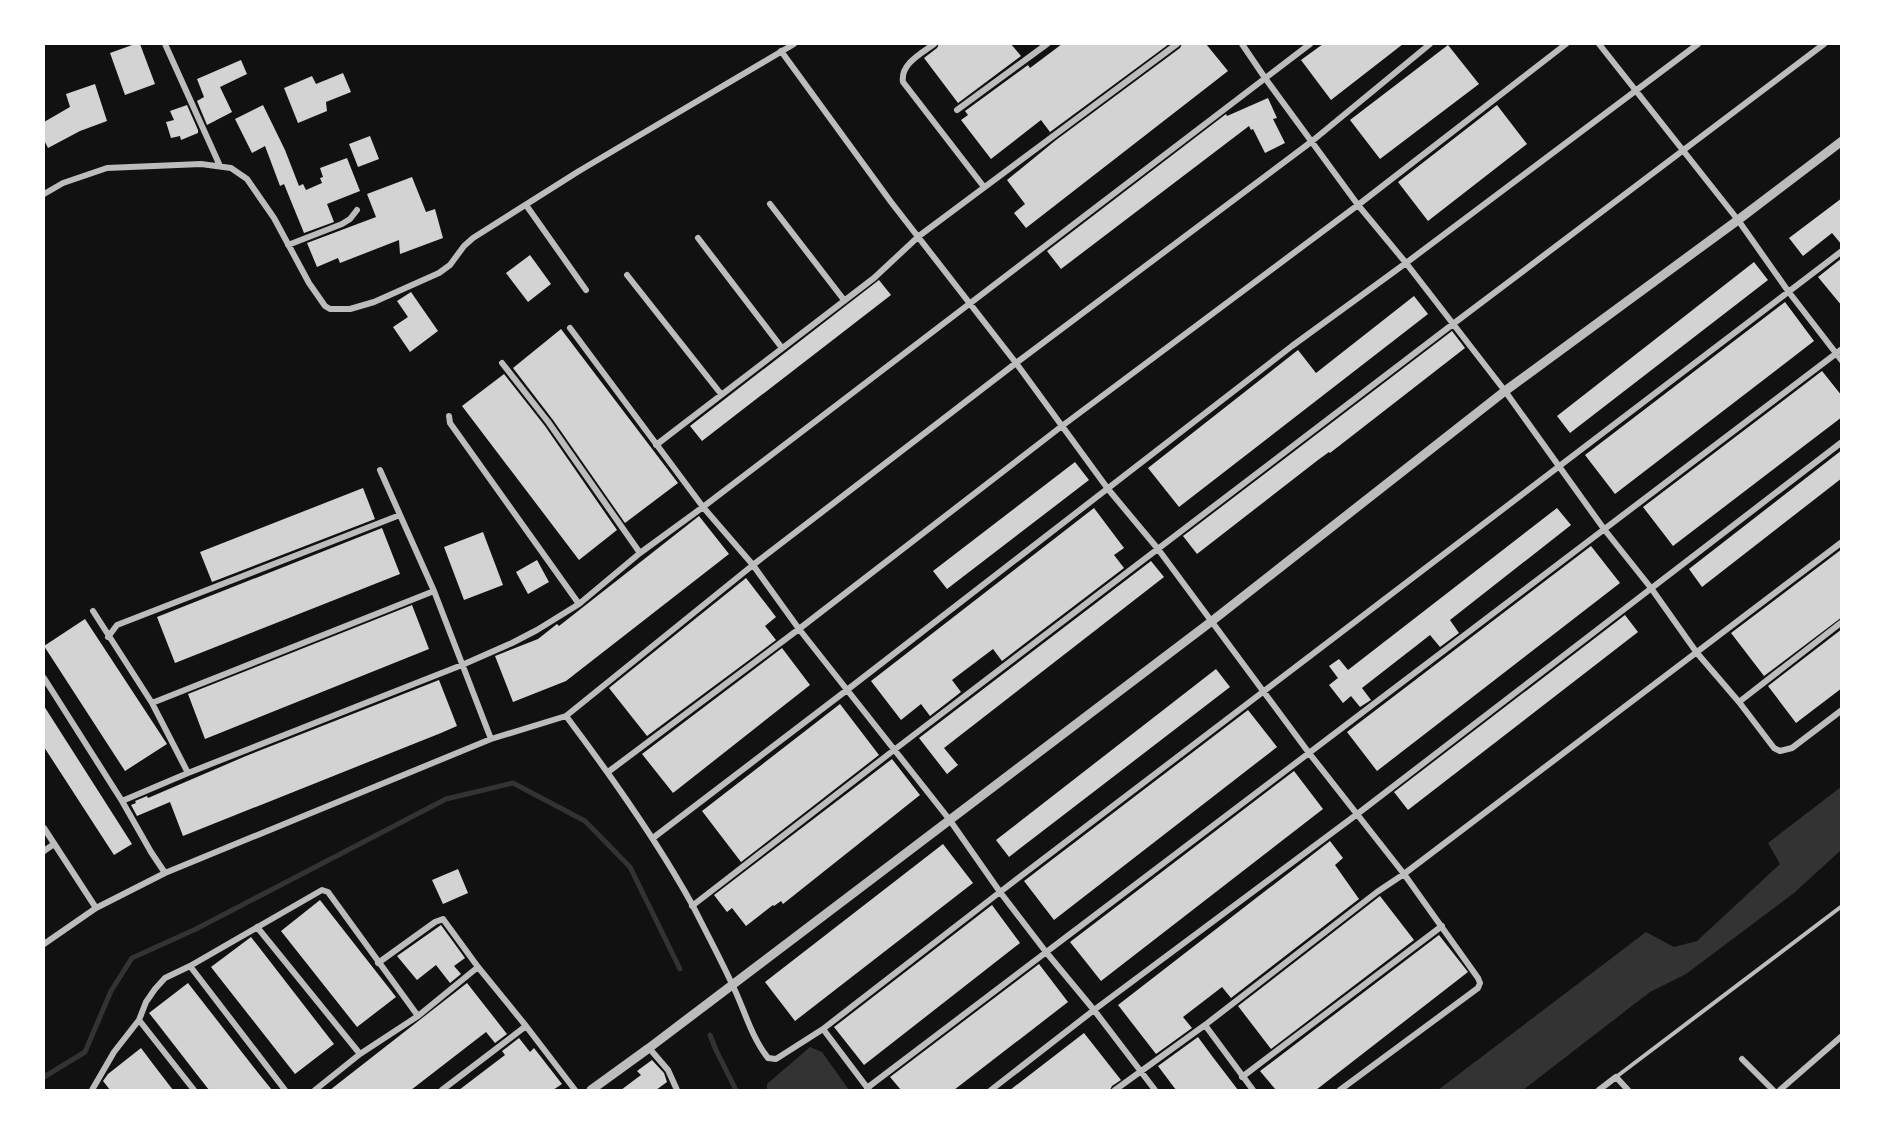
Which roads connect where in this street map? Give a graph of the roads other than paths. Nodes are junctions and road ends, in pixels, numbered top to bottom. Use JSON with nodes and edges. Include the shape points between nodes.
{"nodes":[{"id":1,"x":165,"y":44,"type":"edge"},
{"id":2,"x":794,"y":44,"type":"edge"},
{"id":3,"x":934,"y":44,"type":"edge"},
{"id":4,"x":1047,"y":44,"type":"edge"},
{"id":5,"x":1177,"y":44,"type":"edge"},
{"id":6,"x":1242,"y":44,"type":"edge"},
{"id":7,"x":1310,"y":44,"type":"edge"},
{"id":8,"x":1430,"y":44,"type":"edge"},
{"id":9,"x":1566,"y":44,"type":"edge"},
{"id":10,"x":1599,"y":44,"type":"edge"},
{"id":11,"x":1698,"y":44,"type":"edge"},
{"id":12,"x":1824,"y":44,"type":"edge"},
{"id":13,"x":781,"y":51,"type":"junction"},
{"id":14,"x":1265,"y":78,"type":"junction"},
{"id":15,"x":1636,"y":91,"type":"junction"},
{"id":16,"x":957,"y":110,"type":"dead end"},
{"id":17,"x":1842,"y":141,"type":"edge"},
{"id":18,"x":1311,"y":142,"type":"junction"},
{"id":19,"x":1684,"y":150,"type":"junction"},
{"id":20,"x":220,"y":166,"type":"junction"},
{"id":21,"x":984,"y":187,"type":"junction"},
{"id":22,"x":44,"y":194,"type":"edge"},
{"id":23,"x":770,"y":204,"type":"dead end"},
{"id":24,"x":526,"y":205,"type":"junction"},
{"id":25,"x":1358,"y":205,"type":"junction"},
{"id":26,"x":357,"y":210,"type":"dead end"},
{"id":27,"x":1738,"y":220,"type":"junction"},
{"id":28,"x":919,"y":236,"type":"junction"},
{"id":29,"x":698,"y":238,"type":"dead end"},
{"id":30,"x":288,"y":245,"type":"junction"},
{"id":31,"x":1842,"y":251,"type":"edge"},
{"id":32,"x":1406,"y":263,"type":"junction"},
{"id":33,"x":627,"y":275,"type":"dead end"},
{"id":34,"x":586,"y":290,"type":"dead end"},
{"id":35,"x":1788,"y":291,"type":"junction"},
{"id":36,"x":844,"y":300,"type":"junction"},
{"id":37,"x":969,"y":303,"type":"junction"},
{"id":38,"x":1453,"y":324,"type":"junction"},
{"id":39,"x":570,"y":328,"type":"dead end"},
{"id":40,"x":782,"y":348,"type":"junction"},
{"id":41,"x":1839,"y":352,"type":"edge"},
{"id":42,"x":1842,"y":361,"type":"edge"},
{"id":43,"x":502,"y":363,"type":"dead end"},
{"id":44,"x":1016,"y":363,"type":"junction"},
{"id":45,"x":1505,"y":391,"type":"junction"},
{"id":46,"x":721,"y":394,"type":"junction"},
{"id":47,"x":449,"y":416,"type":"dead end"},
{"id":48,"x":1062,"y":426,"type":"junction"},
{"id":49,"x":1842,"y":442,"type":"edge"},
{"id":50,"x":656,"y":445,"type":"junction"},
{"id":51,"x":1560,"y":466,"type":"junction"},
{"id":52,"x":380,"y":470,"type":"dead end"},
{"id":53,"x":1108,"y":489,"type":"junction"},
{"id":54,"x":703,"y":507,"type":"junction"},
{"id":55,"x":400,"y":515,"type":"junction"},
{"id":56,"x":1604,"y":529,"type":"junction"},
{"id":57,"x":1842,"y":542,"type":"edge"},
{"id":58,"x":1158,"y":549,"type":"junction"},
{"id":59,"x":640,"y":553,"type":"junction"},
{"id":60,"x":753,"y":565,"type":"junction"},
{"id":61,"x":1651,"y":588,"type":"junction"},
{"id":62,"x":434,"y":591,"type":"junction"},
{"id":63,"x":579,"y":604,"type":"junction"},
{"id":64,"x":93,"y":611,"type":"dead end"},
{"id":65,"x":1212,"y":621,"type":"junction"},
{"id":66,"x":1842,"y":622,"type":"edge"},
{"id":67,"x":799,"y":629,"type":"junction"},
{"id":68,"x":108,"y":637,"type":"junction"},
{"id":69,"x":1697,"y":653,"type":"junction"},
{"id":70,"x":462,"y":665,"type":"junction"},
{"id":71,"x":44,"y":678,"type":"edge"},
{"id":72,"x":848,"y":690,"type":"junction"},
{"id":73,"x":1263,"y":692,"type":"junction"},
{"id":74,"x":1739,"y":702,"type":"junction"},
{"id":75,"x":152,"y":703,"type":"junction"},
{"id":76,"x":1842,"y":710,"type":"edge"},
{"id":77,"x":566,"y":716,"type":"junction"},
{"id":78,"x":491,"y":739,"type":"junction"},
{"id":79,"x":894,"y":750,"type":"junction"},
{"id":80,"x":1309,"y":753,"type":"junction"},
{"id":81,"x":608,"y":772,"type":"junction"},
{"id":82,"x":188,"y":773,"type":"junction"},
{"id":83,"x":122,"y":801,"type":"junction"},
{"id":84,"x":1356,"y":814,"type":"junction"},
{"id":85,"x":949,"y":819,"type":"junction"},
{"id":86,"x":44,"y":828,"type":"edge"},
{"id":87,"x":653,"y":838,"type":"junction"},
{"id":88,"x":54,"y":844,"type":"junction"},
{"id":89,"x":44,"y":850,"type":"edge"},
{"id":90,"x":165,"y":873,"type":"junction"},
{"id":91,"x":1404,"y":874,"type":"junction"},
{"id":92,"x":1000,"y":892,"type":"junction"},
{"id":93,"x":692,"y":906,"type":"junction"},
{"id":94,"x":1842,"y":906,"type":"edge"},
{"id":95,"x":96,"y":908,"type":"junction"},
{"id":96,"x":1442,"y":926,"type":"junction"},
{"id":97,"x":257,"y":927,"type":"junction"},
{"id":98,"x":44,"y":944,"type":"edge"},
{"id":99,"x":1046,"y":952,"type":"junction"},
{"id":100,"x":378,"y":963,"type":"junction"},
{"id":101,"x":190,"y":966,"type":"junction"},
{"id":102,"x":478,"y":967,"type":"junction"},
{"id":103,"x":732,"y":984,"type":"junction"},
{"id":104,"x":1094,"y":1010,"type":"junction"},
{"id":105,"x":418,"y":1016,"type":"junction"},
{"id":106,"x":139,"y":1020,"type":"junction"},
{"id":107,"x":1205,"y":1025,"type":"junction"},
{"id":108,"x":526,"y":1026,"type":"junction"},
{"id":109,"x":823,"y":1029,"type":"junction"},
{"id":110,"x":1842,"y":1036,"type":"edge"},
{"id":111,"x":649,"y":1048,"type":"junction"},
{"id":112,"x":360,"y":1054,"type":"junction"},
{"id":113,"x":1742,"y":1059,"type":"dead end"},
{"id":114,"x":1140,"y":1071,"type":"junction"},
{"id":115,"x":1242,"y":1077,"type":"junction"},
{"id":116,"x":1616,"y":1077,"type":"junction"},
{"id":117,"x":868,"y":1089,"type":"edge"},
{"id":118,"x":92,"y":1090,"type":"edge"},
{"id":119,"x":194,"y":1090,"type":"edge"},
{"id":120,"x":285,"y":1090,"type":"edge"},
{"id":121,"x":315,"y":1090,"type":"edge"},
{"id":122,"x":442,"y":1090,"type":"edge"},
{"id":123,"x":575,"y":1090,"type":"edge"},
{"id":124,"x":591,"y":1090,"type":"edge"},
{"id":125,"x":678,"y":1090,"type":"edge"},
{"id":126,"x":992,"y":1090,"type":"edge"},
{"id":127,"x":1115,"y":1090,"type":"edge"},
{"id":128,"x":1155,"y":1090,"type":"edge"},
{"id":129,"x":1252,"y":1090,"type":"edge"},
{"id":130,"x":1340,"y":1090,"type":"edge"},
{"id":131,"x":1599,"y":1090,"type":"edge"},
{"id":132,"x":1628,"y":1090,"type":"edge"},
{"id":133,"x":1773,"y":1090,"type":"edge"},
{"id":134,"x":1780,"y":1090,"type":"edge"}],
"edges":[{"from":1,"to":20,"type":"street"},
{"from":2,"to":13,"type":"street"},
{"from":3,"to":21,"type":"street","via":[[905,67],[903,82]]},
{"from":4,"to":16,"type":"street"},
{"from":5,"to":21,"type":"street"},
{"from":6,"to":14,"type":"street"},
{"from":7,"to":14,"type":"street"},
{"from":8,"to":18,"type":"street"},
{"from":9,"to":25,"type":"street"},
{"from":10,"to":15,"type":"street"},
{"from":11,"to":15,"type":"street"},
{"from":12,"to":19,"type":"street"},
{"from":13,"to":24,"type":"street"},
{"from":13,"to":28,"type":"street"},
{"from":14,"to":18,"type":"street"},
{"from":14,"to":37,"type":"street"},
{"from":15,"to":19,"type":"street"},
{"from":15,"to":32,"type":"street"},
{"from":17,"to":27,"type":"street"},
{"from":18,"to":25,"type":"street"},
{"from":18,"to":44,"type":"street"},
{"from":19,"to":27,"type":"street"},
{"from":19,"to":38,"type":"street"},
{"from":20,"to":22,"type":"street","via":[[107,168]]},
{"from":20,"to":30,"type":"street","via":[[247,179]]},
{"from":21,"to":28,"type":"street"},
{"from":23,"to":36,"type":"street"},
{"from":24,"to":30,"type":"street","via":[[473,238],[438,273],[350,309],[325,306]]},
{"from":24,"to":34,"type":"street"},
{"from":25,"to":32,"type":"street"},
{"from":25,"to":48,"type":"street"},
{"from":26,"to":30,"type":"street","via":[[342,225]]},
{"from":27,"to":35,"type":"street"},
{"from":27,"to":45,"type":"street"},
{"from":28,"to":36,"type":"street"},
{"from":28,"to":37,"type":"street"},
{"from":29,"to":40,"type":"street"},
{"from":31,"to":35,"type":"street"},
{"from":32,"to":38,"type":"street"},
{"from":32,"to":53,"type":"street"},
{"from":33,"to":46,"type":"street"},
{"from":35,"to":41,"type":"street"},
{"from":35,"to":51,"type":"street"},
{"from":36,"to":40,"type":"street"},
{"from":37,"to":44,"type":"street"},
{"from":37,"to":54,"type":"street"},
{"from":38,"to":45,"type":"street"},
{"from":38,"to":58,"type":"street"},
{"from":39,"to":50,"type":"street"},
{"from":40,"to":46,"type":"street"},
{"from":41,"to":42,"type":"street"},
{"from":41,"to":56,"type":"street"},
{"from":43,"to":59,"type":"street"},
{"from":44,"to":48,"type":"street"},
{"from":44,"to":60,"type":"street"},
{"from":45,"to":51,"type":"street"},
{"from":45,"to":65,"type":"street"},
{"from":46,"to":50,"type":"street"},
{"from":47,"to":63,"type":"street","via":[[450,423]]},
{"from":48,"to":53,"type":"street"},
{"from":48,"to":67,"type":"street"},
{"from":49,"to":61,"type":"street"},
{"from":50,"to":54,"type":"street"},
{"from":51,"to":56,"type":"street"},
{"from":51,"to":73,"type":"street"},
{"from":52,"to":55,"type":"street"},
{"from":53,"to":58,"type":"street"},
{"from":53,"to":72,"type":"street"},
{"from":54,"to":59,"type":"street"},
{"from":54,"to":60,"type":"street"},
{"from":55,"to":62,"type":"street"},
{"from":55,"to":68,"type":"street","via":[[117,625]]},
{"from":56,"to":61,"type":"street"},
{"from":56,"to":80,"type":"street"},
{"from":57,"to":69,"type":"street"},
{"from":58,"to":65,"type":"street"},
{"from":58,"to":79,"type":"street"},
{"from":59,"to":63,"type":"street"},
{"from":60,"to":67,"type":"street"},
{"from":60,"to":77,"type":"street"},
{"from":61,"to":69,"type":"street"},
{"from":61,"to":84,"type":"street"},
{"from":62,"to":70,"type":"street"},
{"from":62,"to":75,"type":"street"},
{"from":63,"to":70,"type":"street","via":[[537,630]]},
{"from":64,"to":68,"type":"street"},
{"from":65,"to":73,"type":"street"},
{"from":65,"to":85,"type":"street"},
{"from":66,"to":74,"type":"street"},
{"from":67,"to":72,"type":"street"},
{"from":67,"to":81,"type":"street"},
{"from":68,"to":75,"type":"street"},
{"from":69,"to":74,"type":"street"},
{"from":69,"to":91,"type":"street"},
{"from":70,"to":78,"type":"street"},
{"from":70,"to":82,"type":"street"},
{"from":71,"to":83,"type":"street"},
{"from":72,"to":79,"type":"street"},
{"from":72,"to":87,"type":"street"},
{"from":73,"to":80,"type":"street"},
{"from":73,"to":92,"type":"street"},
{"from":74,"to":76,"type":"street","via":[[1768,742],[1780,751],[1792,748]]},
{"from":75,"to":82,"type":"street"},
{"from":77,"to":78,"type":"street"},
{"from":77,"to":81,"type":"street"},
{"from":78,"to":90,"type":"street"},
{"from":79,"to":85,"type":"street"},
{"from":79,"to":93,"type":"street"},
{"from":80,"to":84,"type":"street"},
{"from":80,"to":99,"type":"street"},
{"from":81,"to":87,"type":"street"},
{"from":82,"to":83,"type":"street"},
{"from":83,"to":90,"type":"street"},
{"from":84,"to":91,"type":"street"},
{"from":84,"to":104,"type":"street"},
{"from":85,"to":92,"type":"street"},
{"from":85,"to":103,"type":"street"},
{"from":86,"to":88,"type":"street"},
{"from":87,"to":93,"type":"street"},
{"from":88,"to":89,"type":"street"},
{"from":88,"to":95,"type":"street"},
{"from":90,"to":95,"type":"street"},
{"from":91,"to":96,"type":"street"},
{"from":91,"to":107,"type":"street"},
{"from":92,"to":99,"type":"street"},
{"from":92,"to":109,"type":"street"},
{"from":93,"to":103,"type":"street"},
{"from":94,"to":116,"type":"lane"},
{"from":95,"to":98,"type":"street"},
{"from":96,"to":115,"type":"street"},
{"from":96,"to":130,"type":"street","via":[[1479,985]]},
{"from":97,"to":100,"type":"street","via":[[318,891],[327,892]]},
{"from":97,"to":101,"type":"street"},
{"from":97,"to":112,"type":"street"},
{"from":99,"to":104,"type":"street"},
{"from":99,"to":117,"type":"street"},
{"from":100,"to":102,"type":"street","via":[[441,919]]},
{"from":100,"to":105,"type":"street"},
{"from":101,"to":106,"type":"street","via":[[165,978],[154,989]]},
{"from":101,"to":120,"type":"street"},
{"from":102,"to":105,"type":"street"},
{"from":102,"to":108,"type":"street"},
{"from":103,"to":109,"type":"street","via":[[768,1058],[782,1056]]},
{"from":103,"to":111,"type":"street"},
{"from":104,"to":114,"type":"street"},
{"from":104,"to":126,"type":"street"},
{"from":105,"to":112,"type":"street"},
{"from":106,"to":118,"type":"street"},
{"from":106,"to":119,"type":"street"},
{"from":107,"to":114,"type":"street"},
{"from":107,"to":115,"type":"street"},
{"from":108,"to":122,"type":"street"},
{"from":108,"to":123,"type":"street"},
{"from":109,"to":117,"type":"street"},
{"from":110,"to":134,"type":"street"},
{"from":111,"to":124,"type":"street"},
{"from":111,"to":125,"type":"street","via":[[668,1070]]},
{"from":112,"to":121,"type":"street"},
{"from":113,"to":133,"type":"street"},
{"from":114,"to":127,"type":"street"},
{"from":114,"to":128,"type":"street"},
{"from":115,"to":129,"type":"street"},
{"from":116,"to":131,"type":"street"},
{"from":116,"to":132,"type":"street"}]}
